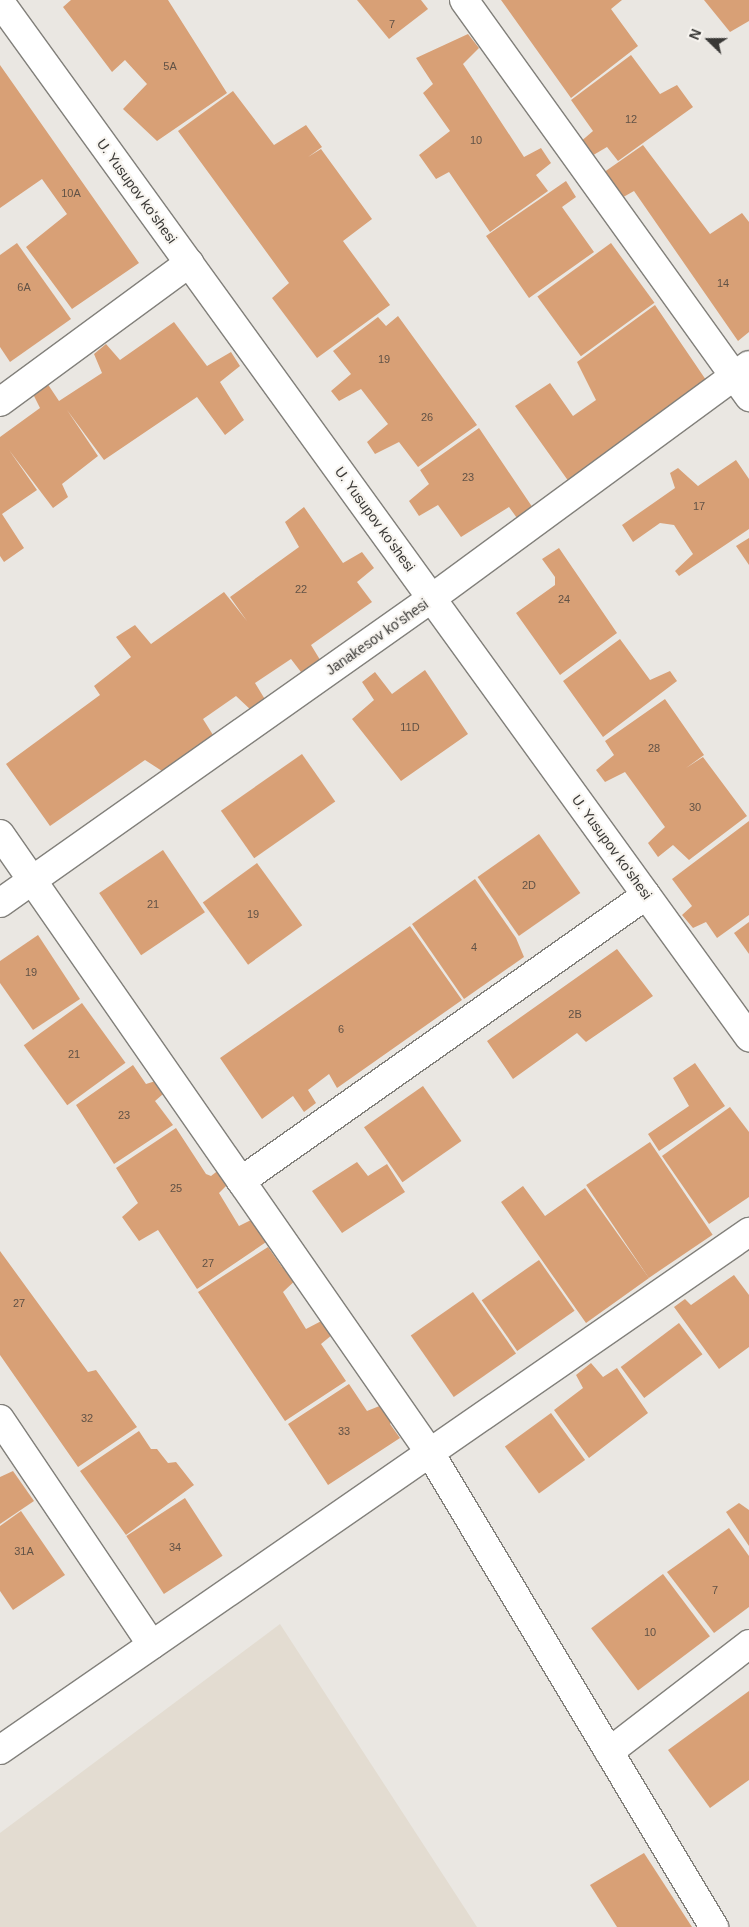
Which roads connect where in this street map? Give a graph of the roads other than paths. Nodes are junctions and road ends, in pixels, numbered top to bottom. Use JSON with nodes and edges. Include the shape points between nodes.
{"nodes":[{"id":1,"x":464,"y":0,"type":"edge"},
{"id":2,"x":0,"y":2,"type":"edge"},
{"id":3,"x":189,"y":263,"type":"junction"},
{"id":4,"x":744,"y":379,"type":"edge"},
{"id":5,"x":0,"y":402,"type":"edge"},
{"id":6,"x":432,"y":598,"type":"junction"},
{"id":7,"x":0,"y":834,"type":"edge"},
{"id":8,"x":32,"y":880,"type":"junction"},
{"id":9,"x":646,"y":895,"type":"junction"},
{"id":10,"x":0,"y":903,"type":"edge"},
{"id":11,"x":749,"y":1037,"type":"edge"},
{"id":12,"x":241,"y":1181,"type":"junction"},
{"id":13,"x":749,"y":1232,"type":"edge"},
{"id":14,"x":0,"y":1419,"type":"edge"},
{"id":15,"x":430,"y":1453,"type":"junction"},
{"id":16,"x":749,"y":1644,"type":"edge"},
{"id":17,"x":152,"y":1645,"type":"junction"},
{"id":18,"x":0,"y":1750,"type":"edge"},
{"id":19,"x":609,"y":1752,"type":"junction"},
{"id":20,"x":714,"y":1927,"type":"edge"}],
"edges":[{"from":1,"to":4,"type":"street"},
{"from":2,"to":3,"type":"street","name":"U. Yusupov ko'shesi"},
{"from":3,"to":5,"type":"street"},
{"from":3,"to":6,"type":"street","name":"U. Yusupov ko'shesi"},
{"from":4,"to":6,"type":"street","name":"Janakesov ko'shesi"},
{"from":6,"to":8,"type":"street","name":"Janakesov ko'shesi"},
{"from":6,"to":9,"type":"street","name":"U. Yusupov ko'shesi"},
{"from":7,"to":8,"type":"street"},
{"from":8,"to":10,"type":"street","name":"Janakesov ko'shesi"},
{"from":8,"to":12,"type":"street"},
{"from":9,"to":11,"type":"street","name":"U. Yusupov ko'shesi"},
{"from":9,"to":12,"type":"street"},
{"from":12,"to":15,"type":"street"},
{"from":13,"to":15,"type":"street"},
{"from":14,"to":17,"type":"street"},
{"from":15,"to":17,"type":"street"},
{"from":15,"to":19,"type":"street"},
{"from":16,"to":19,"type":"street"},
{"from":17,"to":18,"type":"street"},
{"from":19,"to":20,"type":"street"}]}
